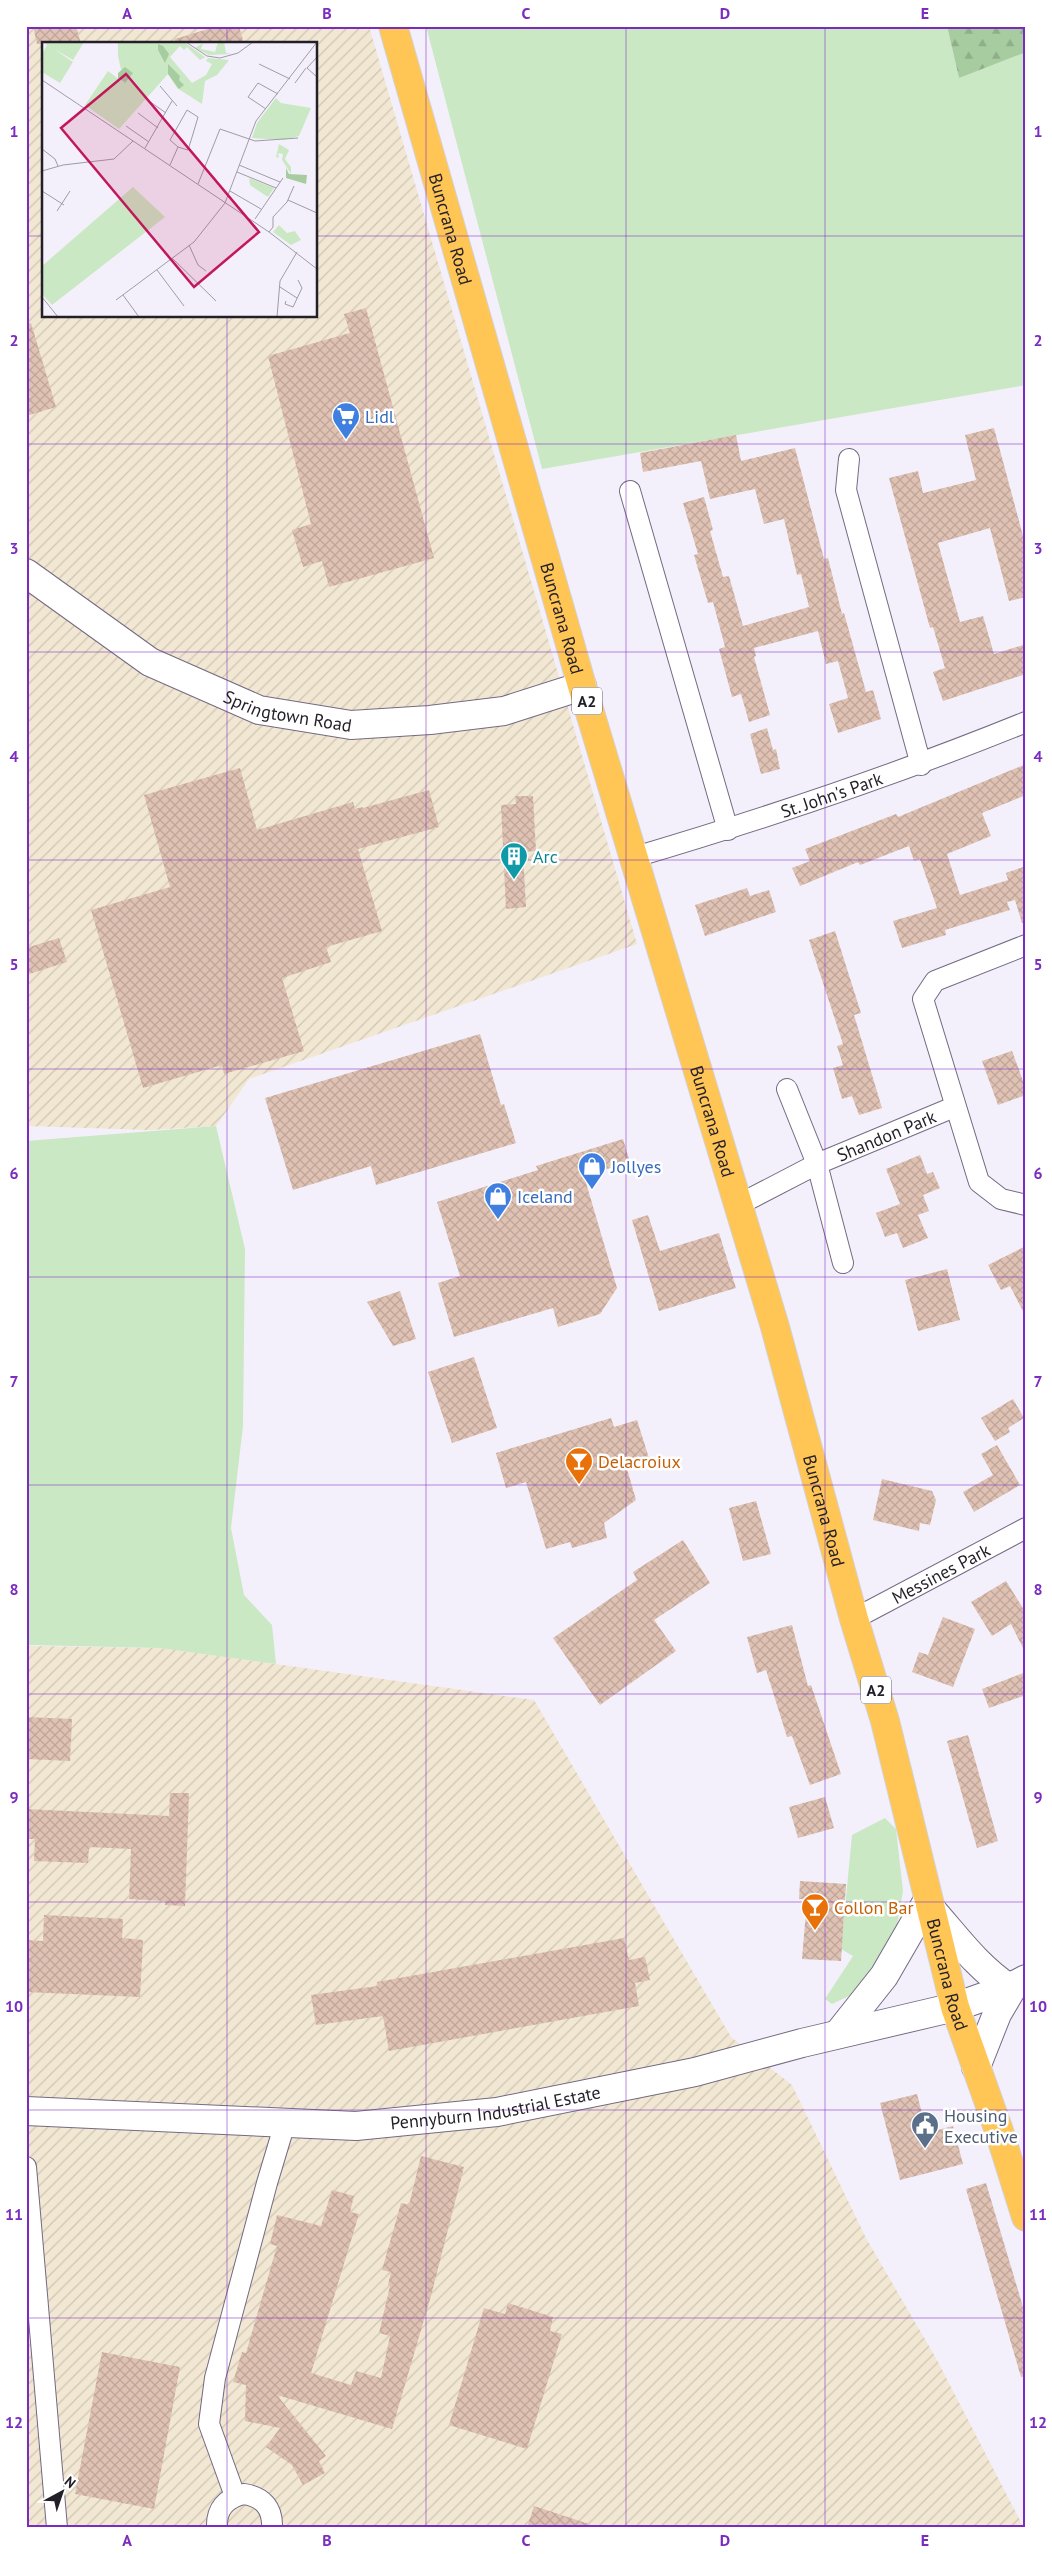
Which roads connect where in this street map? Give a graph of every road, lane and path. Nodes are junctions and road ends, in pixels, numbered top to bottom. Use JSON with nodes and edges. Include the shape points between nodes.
{"nodes":[{"id":1,"x":393,"y":26,"type":"edge"},
{"id":2,"x":849,"y":459,"type":"dead end"},
{"id":3,"x":630,"y":491,"type":"dead end"},
{"id":4,"x":26,"y":573,"type":"edge"},
{"id":5,"x":582,"y":686,"type":"junction"},
{"id":6,"x":1026,"y":722,"type":"edge"},
{"id":7,"x":921,"y":764,"type":"junction"},
{"id":8,"x":728,"y":830,"type":"junction"},
{"id":9,"x":635,"y":857,"type":"junction"},
{"id":10,"x":1026,"y":944,"type":"edge"},
{"id":11,"x":787,"y":1089,"type":"dead end"},
{"id":12,"x":954,"y":1107,"type":"junction"},
{"id":13,"x":817,"y":1164,"type":"junction"},
{"id":14,"x":738,"y":1205,"type":"junction"},
{"id":15,"x":1026,"y":1205,"type":"edge"},
{"id":16,"x":843,"y":1263,"type":"dead end"},
{"id":17,"x":1026,"y":1528,"type":"edge"},
{"id":18,"x":854,"y":1619,"type":"junction"},
{"id":19,"x":930,"y":1904,"type":"junction"},
{"id":20,"x":1016,"y":1984,"type":"edge"},
{"id":21,"x":954,"y":2007,"type":"junction"},
{"id":22,"x":838,"y":2034,"type":"junction"},
{"id":23,"x":976,"y":2067,"type":"junction"},
{"id":24,"x":26,"y":2111,"type":"edge"},
{"id":25,"x":286,"y":2123,"type":"junction"},
{"id":26,"x":26,"y":2167,"type":"edge"},
{"id":27,"x":1026,"y":2217,"type":"edge"},
{"id":28,"x":235,"y":2496,"type":"junction"},
{"id":29,"x":57,"y":2528,"type":"edge"},
{"id":30,"x":217,"y":2528,"type":"edge"},
{"id":31,"x":272,"y":2528,"type":"edge"}],
"edges":[{"from":1,"to":5,"type":"highway","name":"Buncrana Road","number":"A2"},
{"from":2,"to":7,"type":"street","via":[[846,490]]},
{"from":3,"to":8,"type":"street"},
{"from":4,"to":5,"type":"street","name":"Springtown Road","via":[[150,662],[259,710],[351,725],[430,720],[504,711]]},
{"from":5,"to":9,"type":"highway","name":"Buncrana Road","number":"A2"},
{"from":6,"to":7,"type":"street","name":"St. John's Park"},
{"from":7,"to":8,"type":"street","name":"St. John's Park"},
{"from":8,"to":9,"type":"street","name":"St. John's Park"},
{"from":9,"to":14,"type":"highway","name":"Buncrana Road","number":"A2"},
{"from":10,"to":12,"type":"street","name":"Shandon Park","via":[[935,980],[923,999]]},
{"from":11,"to":13,"type":"street","name":"Shandon Park"},
{"from":12,"to":13,"type":"street","name":"Shandon Park"},
{"from":12,"to":15,"type":"street","name":"Shandon Park","via":[[979,1182],[1001,1199]]},
{"from":13,"to":14,"type":"street","name":"Shandon Park"},
{"from":13,"to":16,"type":"street","name":"Shandon Park"},
{"from":14,"to":18,"type":"highway","name":"Buncrana Road","number":"A2","via":[[775,1327]]},
{"from":17,"to":18,"type":"street","name":"Messines Park"},
{"from":18,"to":19,"type":"highway","name":"Buncrana Road","number":"A2","via":[[885,1721]]},
{"from":19,"to":20,"type":"street","via":[[972,1958],[991,1976]]},
{"from":19,"to":21,"type":"highway","name":"Buncrana Road","number":"A2"},
{"from":19,"to":22,"type":"street","via":[[884,1976]]},
{"from":20,"to":21,"type":"street","name":"Pennyburn Industrial Estate"},
{"from":20,"to":23,"type":"street","via":[[997,2014]]},
{"from":21,"to":22,"type":"street","name":"Pennyburn Industrial Estate"},
{"from":21,"to":23,"type":"highway","name":"Buncrana Road","number":"A2"},
{"from":22,"to":25,"type":"street","name":"Pennyburn Industrial Estate","via":[[695,2072],[498,2112],[356,2126]]},
{"from":23,"to":27,"type":"highway","name":"Buncrana Road","number":"A2"},
{"from":24,"to":25,"type":"street","name":"Pennyburn Industrial Estate"},
{"from":25,"to":28,"type":"street","via":[[214,2378],[209,2424]]},
{"from":26,"to":29,"type":"street"},
{"from":28,"to":30,"type":"street","via":[[220,2508]]},
{"from":28,"to":31,"type":"street","via":[[244,2494],[262,2500],[272,2517]]}]}
